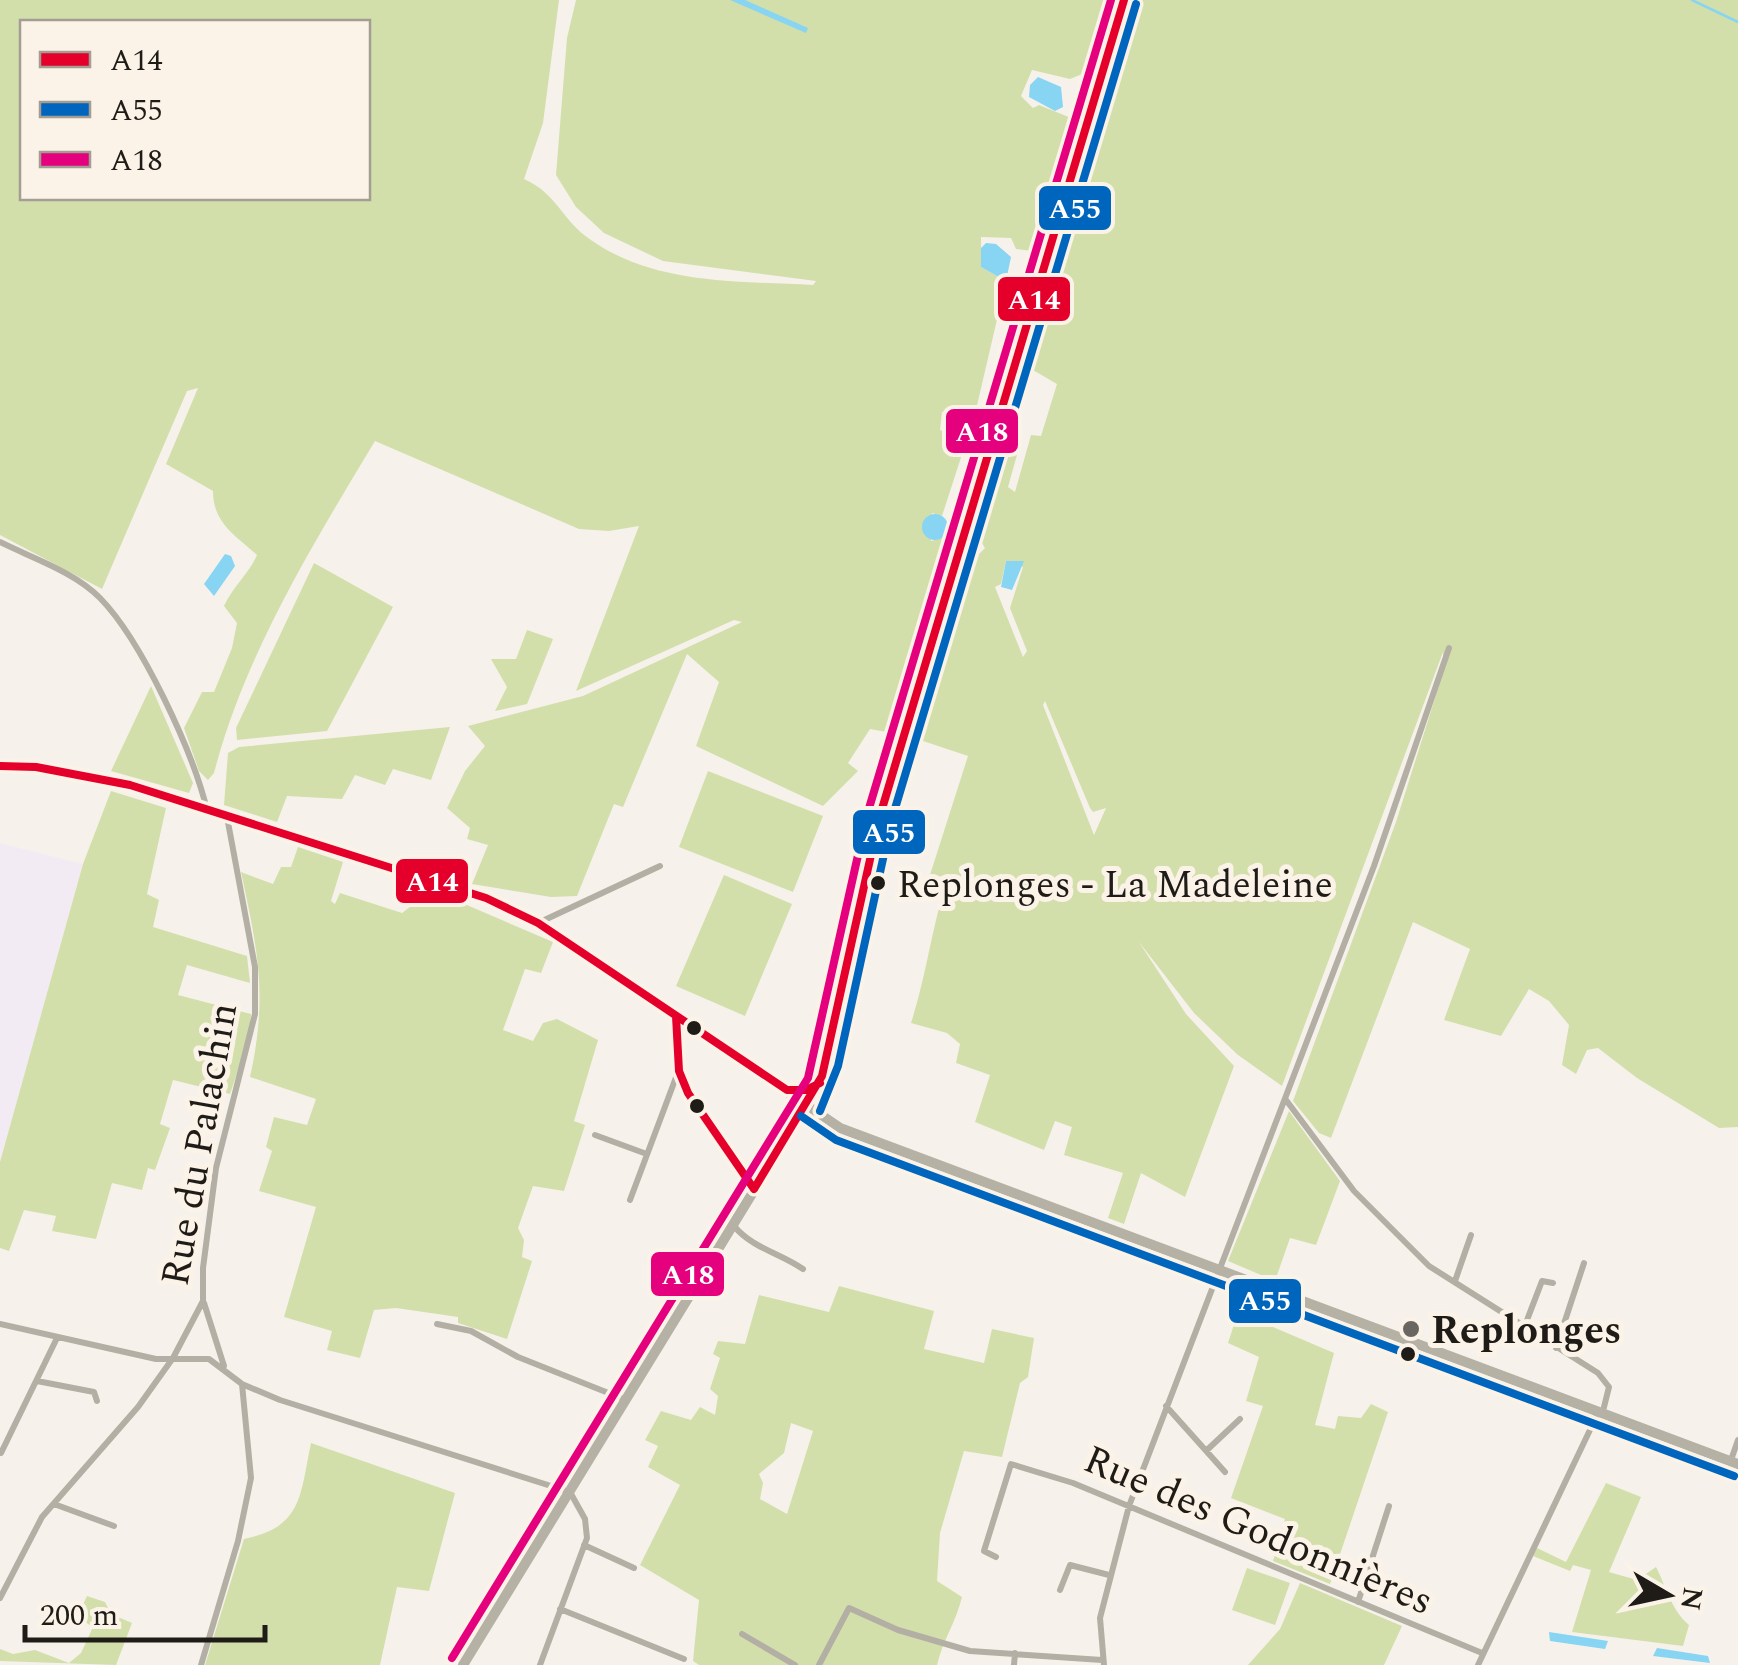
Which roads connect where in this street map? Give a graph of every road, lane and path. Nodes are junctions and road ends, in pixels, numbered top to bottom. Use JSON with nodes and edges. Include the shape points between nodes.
{"nodes":[{"id":1,"x":1124,"y":0,"type":"edge"},
{"id":2,"x":0,"y":542,"type":"edge"},
{"id":3,"x":1448,"y":648,"type":"dead end"},
{"id":4,"x":0,"y":766,"type":"edge"},
{"id":5,"x":207,"y":811,"type":"junction"},
{"id":6,"x":227,"y":817,"type":"junction"},
{"id":7,"x":660,"y":866,"type":"dead end"},
{"id":8,"x":538,"y":923,"type":"junction"},
{"id":9,"x":676,"y":1016,"type":"junction"},
{"id":10,"x":679,"y":1071,"type":"junction"},
{"id":11,"x":820,"y":1083,"type":"junction"},
{"id":12,"x":787,"y":1090,"type":"junction"},
{"id":13,"x":1286,"y":1100,"type":"junction"},
{"id":14,"x":808,"y":1106,"type":"junction"},
{"id":15,"x":596,"y":1134,"type":"dead end"},
{"id":16,"x":644,"y":1153,"type":"junction"},
{"id":17,"x":754,"y":1189,"type":"junction"},
{"id":18,"x":630,"y":1200,"type":"dead end"},
{"id":19,"x":733,"y":1225,"type":"junction"},
{"id":20,"x":1470,"y":1235,"type":"dead end"},
{"id":21,"x":1584,"y":1263,"type":"dead end"},
{"id":22,"x":803,"y":1270,"type":"dead end"},
{"id":23,"x":1219,"y":1270,"type":"junction"},
{"id":24,"x":1454,"y":1282,"type":"junction"},
{"id":25,"x":1553,"y":1283,"type":"dead end"},
{"id":26,"x":204,"y":1302,"type":"junction"},
{"id":27,"x":0,"y":1324,"type":"edge"},
{"id":28,"x":437,"y":1324,"type":"dead end"},
{"id":29,"x":1524,"y":1328,"type":"junction"},
{"id":30,"x":57,"y":1338,"type":"junction"},
{"id":31,"x":1556,"y":1348,"type":"junction"},
{"id":32,"x":173,"y":1358,"type":"junction"},
{"id":33,"x":224,"y":1367,"type":"junction"},
{"id":34,"x":37,"y":1381,"type":"junction"},
{"id":35,"x":242,"y":1384,"type":"junction"},
{"id":36,"x":627,"y":1400,"type":"junction"},
{"id":37,"x":96,"y":1401,"type":"dead end"},
{"id":38,"x":1166,"y":1406,"type":"junction"},
{"id":39,"x":1602,"y":1411,"type":"junction"},
{"id":40,"x":1240,"y":1419,"type":"dead end"},
{"id":41,"x":1738,"y":1440,"type":"edge"},
{"id":42,"x":1207,"y":1450,"type":"junction"},
{"id":43,"x":1,"y":1453,"type":"edge"},
{"id":44,"x":1734,"y":1463,"type":"edge"},
{"id":45,"x":1226,"y":1472,"type":"dead end"},
{"id":46,"x":570,"y":1492,"type":"junction"},
{"id":47,"x":54,"y":1504,"type":"junction"},
{"id":48,"x":1129,"y":1506,"type":"junction"},
{"id":49,"x":1389,"y":1506,"type":"dead end"},
{"id":50,"x":114,"y":1526,"type":"dead end"},
{"id":51,"x":584,"y":1545,"type":"junction"},
{"id":52,"x":996,"y":1558,"type":"dead end"},
{"id":53,"x":634,"y":1568,"type":"dead end"},
{"id":54,"x":1109,"y":1575,"type":"junction"},
{"id":55,"x":1060,"y":1590,"type":"dead end"},
{"id":56,"x":0,"y":1596,"type":"edge"},
{"id":57,"x":1358,"y":1602,"type":"junction"},
{"id":58,"x":560,"y":1609,"type":"junction"},
{"id":59,"x":742,"y":1634,"type":"dead end"},
{"id":60,"x":1015,"y":1653,"type":"junction"},
{"id":61,"x":1482,"y":1654,"type":"junction"},
{"id":62,"x":684,"y":1659,"type":"dead end"},
{"id":63,"x":1103,"y":1662,"type":"edge"},
{"id":64,"x":200,"y":1665,"type":"edge"},
{"id":65,"x":463,"y":1665,"type":"edge"},
{"id":66,"x":540,"y":1665,"type":"edge"},
{"id":67,"x":795,"y":1665,"type":"edge"},
{"id":68,"x":819,"y":1665,"type":"edge"},
{"id":69,"x":1014,"y":1665,"type":"edge"},
{"id":70,"x":1478,"y":1665,"type":"edge"}],
"edges":[{"from":1,"to":11,"type":"main road","via":[[903,737]]},
{"from":2,"to":5,"type":"street","via":[[100,598],[162,697]]},
{"from":3,"to":13,"type":"street"},
{"from":4,"to":5,"type":"main road","via":[[75,773]]},
{"from":5,"to":6,"type":"main road"},
{"from":6,"to":8,"type":"main road","via":[[469,892]]},
{"from":6,"to":26,"type":"street","name":"Rue du Palachin","via":[[255,967],[255,1014],[216,1168]]},
{"from":7,"to":8,"type":"street"},
{"from":8,"to":9,"type":"main road"},
{"from":9,"to":10,"type":"main road"},
{"from":9,"to":12,"type":"main road"},
{"from":10,"to":16,"type":"street"},
{"from":10,"to":17,"type":"main road","via":[[701,1116]]},
{"from":11,"to":12,"type":"main road"},
{"from":11,"to":14,"type":"main road"},
{"from":12,"to":14,"type":"main road"},
{"from":13,"to":23,"type":"street"},
{"from":13,"to":24,"type":"street","via":[[1378,1218]]},
{"from":14,"to":17,"type":"main road"},
{"from":14,"to":23,"type":"main road","via":[[840,1128]]},
{"from":15,"to":16,"type":"street"},
{"from":16,"to":18,"type":"street"},
{"from":17,"to":19,"type":"main road"},
{"from":19,"to":22,"type":"street","via":[[750,1243]]},
{"from":19,"to":36,"type":"main road"},
{"from":20,"to":24,"type":"street"},
{"from":21,"to":31,"type":"street"},
{"from":23,"to":38,"type":"street"},
{"from":23,"to":39,"type":"main road"},
{"from":24,"to":29,"type":"street"},
{"from":25,"to":29,"type":"street","via":[[1542,1281]]},
{"from":26,"to":32,"type":"street","name":"Rue du Palachin"},
{"from":26,"to":33,"type":"street"},
{"from":27,"to":30,"type":"street"},
{"from":28,"to":36,"type":"street","via":[[472,1331],[518,1357]]},
{"from":29,"to":31,"type":"street"},
{"from":30,"to":32,"type":"street"},
{"from":30,"to":34,"type":"street"},
{"from":31,"to":39,"type":"street","via":[[1607,1382]]},
{"from":32,"to":33,"type":"street","via":[[209,1359]]},
{"from":32,"to":47,"type":"street","name":"Rue du Palachin"},
{"from":33,"to":35,"type":"street"},
{"from":34,"to":37,"type":"street","via":[[94,1392]]},
{"from":34,"to":43,"type":"street"},
{"from":35,"to":46,"type":"street","via":[[350,1425]]},
{"from":35,"to":64,"type":"street","via":[[251,1478]]},
{"from":36,"to":46,"type":"main road"},
{"from":38,"to":42,"type":"street"},
{"from":38,"to":48,"type":"street"},
{"from":39,"to":44,"type":"main road"},
{"from":39,"to":61,"type":"street"},
{"from":40,"to":42,"type":"street"},
{"from":41,"to":44,"type":"street"},
{"from":42,"to":45,"type":"street"},
{"from":46,"to":51,"type":"street","via":[[588,1527]]},
{"from":46,"to":65,"type":"main road"},
{"from":47,"to":50,"type":"street"},
{"from":47,"to":56,"type":"street","name":"Rue du Palachin"},
{"from":48,"to":52,"type":"street","name":"Rue des Godonnières","via":[[1011,1464],[984,1551]]},
{"from":48,"to":54,"type":"street"},
{"from":48,"to":57,"type":"street","name":"Rue des Godonnières"},
{"from":49,"to":57,"type":"street"},
{"from":51,"to":53,"type":"street"},
{"from":51,"to":58,"type":"street"},
{"from":54,"to":55,"type":"street","via":[[1070,1565]]},
{"from":54,"to":63,"type":"street","via":[[1100,1618]]},
{"from":57,"to":61,"type":"street","name":"Rue des Godonnières"},
{"from":58,"to":62,"type":"street"},
{"from":58,"to":66,"type":"street"},
{"from":59,"to":67,"type":"street"},
{"from":60,"to":63,"type":"street"},
{"from":60,"to":68,"type":"street","via":[[952,1648],[850,1608]]},
{"from":60,"to":69,"type":"street"},
{"from":61,"to":70,"type":"street"}]}
